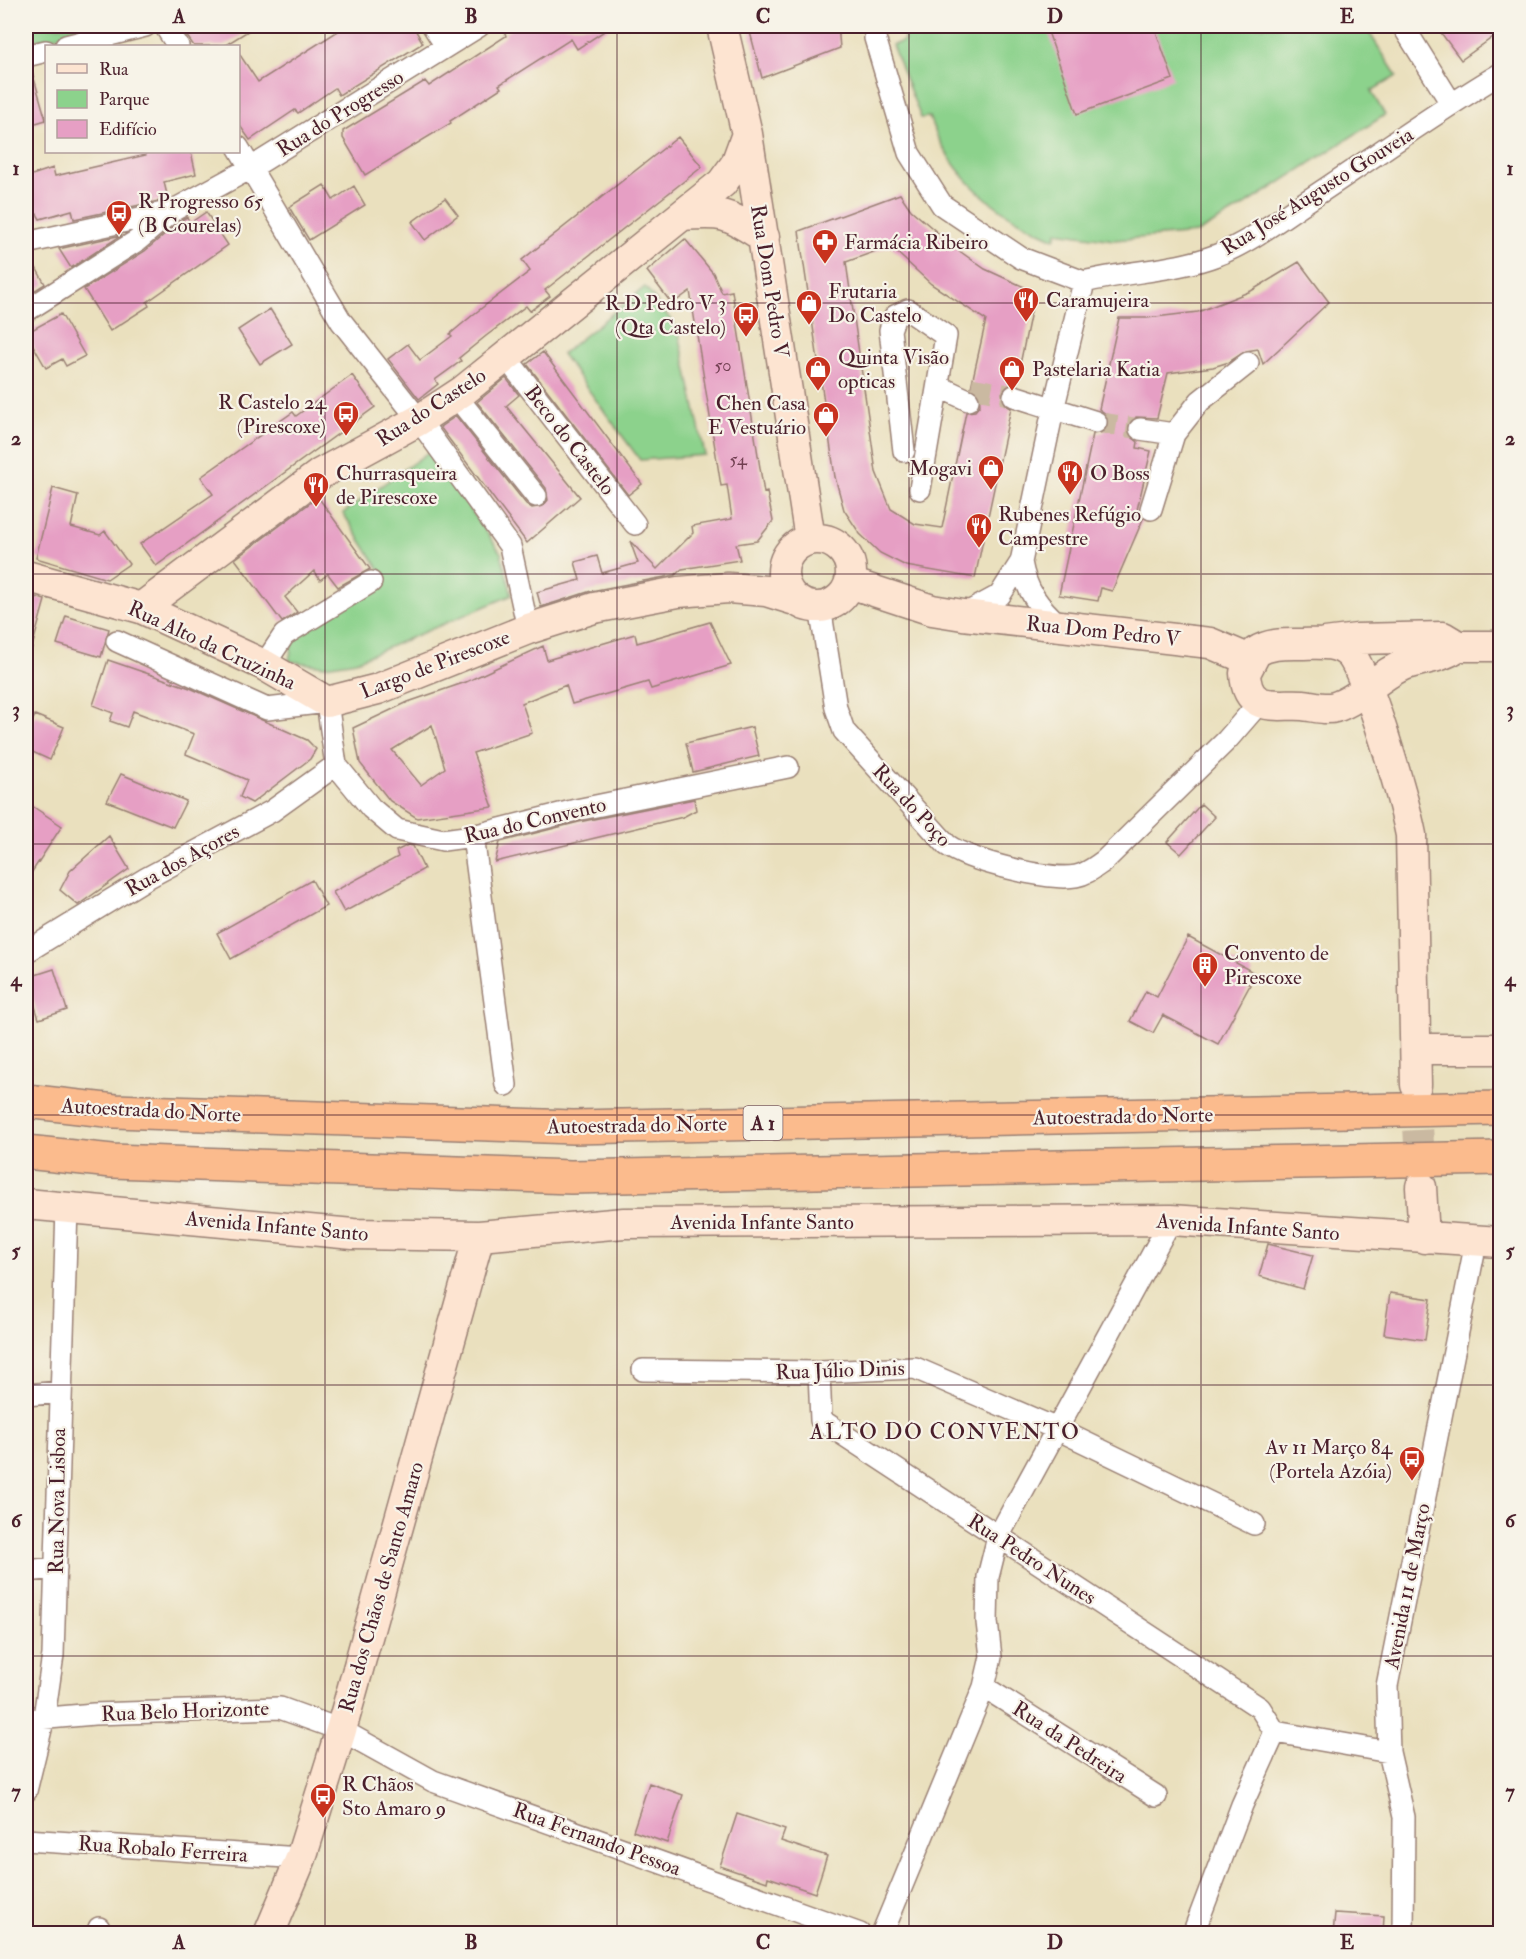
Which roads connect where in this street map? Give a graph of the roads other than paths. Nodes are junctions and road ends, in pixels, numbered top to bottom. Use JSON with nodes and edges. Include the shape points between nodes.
{"nodes":[{"id":1,"x":145,"y":26,"type":"edge"},
{"id":2,"x":165,"y":26,"type":"edge"},
{"id":3,"x":433,"y":26,"type":"edge"},
{"id":4,"x":479,"y":26,"type":"edge"},
{"id":5,"x":722,"y":26,"type":"edge"},
{"id":6,"x":1403,"y":26,"type":"edge"},
{"id":7,"x":875,"y":32,"type":"edge"},
{"id":8,"x":70,"y":45,"type":"edge"},
{"id":9,"x":176,"y":45,"type":"edge"},
{"id":10,"x":446,"y":46,"type":"junction"},
{"id":11,"x":45,"y":51,"type":"edge"},
{"id":12,"x":26,"y":56,"type":"edge"},
{"id":13,"x":1500,"y":74,"type":"edge"},
{"id":14,"x":1451,"y":103,"type":"junction"},
{"id":15,"x":747,"y":134,"type":"junction"},
{"id":16,"x":240,"y":150,"type":"edge"},
{"id":17,"x":251,"y":168,"type":"junction"},
{"id":18,"x":172,"y":211,"type":"junction"},
{"id":19,"x":684,"y":215,"type":"junction"},
{"id":20,"x":764,"y":237,"type":"junction"},
{"id":21,"x":26,"y":243,"type":"edge"},
{"id":22,"x":1084,"y":282,"type":"junction"},
{"id":23,"x":26,"y":311,"type":"edge"},
{"id":24,"x":505,"y":356,"type":"junction"},
{"id":25,"x":1248,"y":363,"type":"dead end"},
{"id":26,"x":938,"y":386,"type":"junction"},
{"id":27,"x":970,"y":394,"type":"tunnel mouth"},
{"id":28,"x":456,"y":396,"type":"junction"},
{"id":29,"x":1012,"y":403,"type":"tunnel mouth"},
{"id":30,"x":1046,"y":408,"type":"junction"},
{"id":31,"x":419,"y":420,"type":"junction"},
{"id":32,"x":1096,"y":422,"type":"tunnel mouth"},
{"id":33,"x":1140,"y":429,"type":"tunnel mouth"},
{"id":34,"x":1174,"y":434,"type":"junction"},
{"id":35,"x":904,"y":451,"type":"dead end"},
{"id":36,"x":920,"y":489,"type":"dead end"},
{"id":37,"x":536,"y":496,"type":"dead end"},
{"id":38,"x":1151,"y":509,"type":"dead end"},
{"id":39,"x":635,"y":524,"type":"dead end"},
{"id":40,"x":810,"y":539,"type":"junction"},
{"id":41,"x":1021,"y":562,"type":"junction"},
{"id":42,"x":26,"y":576,"type":"edge"},
{"id":43,"x":371,"y":582,"type":"dead end"},
{"id":44,"x":850,"y":583,"type":"junction"},
{"id":45,"x":809,"y":604,"type":"junction"},
{"id":46,"x":141,"y":608,"type":"junction"},
{"id":47,"x":963,"y":615,"type":"junction"},
{"id":48,"x":1059,"y":626,"type":"junction"},
{"id":49,"x":528,"y":629,"type":"junction"},
{"id":50,"x":117,"y":641,"type":"dead end"},
{"id":51,"x":1320,"y":644,"type":"junction"},
{"id":52,"x":1458,"y":646,"type":"junction"},
{"id":53,"x":1500,"y":646,"type":"edge"},
{"id":54,"x":1250,"y":660,"type":"junction"},
{"id":55,"x":264,"y":665,"type":"junction"},
{"id":56,"x":1359,"y":684,"type":"junction"},
{"id":57,"x":327,"y":702,"type":"junction"},
{"id":58,"x":1260,"y":702,"type":"junction"},
{"id":59,"x":1312,"y":706,"type":"junction"},
{"id":60,"x":1390,"y":761,"type":"junction"},
{"id":61,"x":336,"y":765,"type":"junction"},
{"id":62,"x":788,"y":767,"type":"dead end"},
{"id":63,"x":473,"y":836,"type":"junction"},
{"id":64,"x":26,"y":952,"type":"edge"},
{"id":65,"x":1416,"y":1049,"type":"junction"},
{"id":66,"x":1500,"y":1049,"type":"edge"},
{"id":67,"x":506,"y":1085,"type":"dead end"},
{"id":68,"x":1416,"y":1085,"type":"tunnel mouth"},
{"id":69,"x":26,"y":1101,"type":"edge"},
{"id":70,"x":1500,"y":1108,"type":"edge"},
{"id":71,"x":26,"y":1152,"type":"edge"},
{"id":72,"x":1500,"y":1158,"type":"edge"},
{"id":73,"x":1421,"y":1187,"type":"tunnel mouth"},
{"id":74,"x":26,"y":1204,"type":"edge"},
{"id":75,"x":67,"y":1208,"type":"junction"},
{"id":76,"x":1171,"y":1220,"type":"junction"},
{"id":77,"x":479,"y":1236,"type":"junction"},
{"id":78,"x":1424,"y":1238,"type":"junction"},
{"id":79,"x":1488,"y":1242,"type":"edge"},
{"id":80,"x":643,"y":1370,"type":"dead end"},
{"id":81,"x":819,"y":1372,"type":"junction"},
{"id":82,"x":60,"y":1392,"type":"junction"},
{"id":83,"x":26,"y":1395,"type":"edge"},
{"id":84,"x":1057,"y":1429,"type":"junction"},
{"id":85,"x":1254,"y":1524,"type":"dead end"},
{"id":86,"x":998,"y":1537,"type":"junction"},
{"id":87,"x":56,"y":1568,"type":"junction"},
{"id":88,"x":26,"y":1571,"type":"edge"},
{"id":89,"x":984,"y":1687,"type":"junction"},
{"id":90,"x":34,"y":1719,"type":"edge"},
{"id":91,"x":341,"y":1730,"type":"junction"},
{"id":92,"x":1275,"y":1732,"type":"junction"},
{"id":93,"x":1389,"y":1752,"type":"junction"},
{"id":94,"x":26,"y":1791,"type":"edge"},
{"id":95,"x":1156,"y":1796,"type":"dead end"},
{"id":96,"x":26,"y":1840,"type":"edge"},
{"id":97,"x":301,"y":1858,"type":"junction"},
{"id":98,"x":269,"y":1934,"type":"edge"},
{"id":99,"x":860,"y":1934,"type":"edge"},
{"id":100,"x":882,"y":1934,"type":"edge"},
{"id":101,"x":1193,"y":1934,"type":"edge"},
{"id":102,"x":1403,"y":1934,"type":"edge"}],
"edges":[{"from":1,"to":8,"type":"street"},
{"from":2,"to":9,"type":"street"},
{"from":3,"to":10,"type":"street"},
{"from":4,"to":10,"type":"street","name":"Rua do Progresso"},
{"from":5,"to":15,"type":"street","name":"Rua Dom Pedro V"},
{"from":6,"to":14,"type":"street"},
{"from":7,"to":22,"type":"street","via":[[909,153],[942,205],[1021,258]]},
{"from":10,"to":17,"type":"street","name":"Rua do Progresso"},
{"from":11,"to":12,"type":"street"},
{"from":13,"to":14,"type":"street","name":"Rua José Augusto Gouveia"},
{"from":14,"to":22,"type":"street","name":"Rua José Augusto Gouveia","via":[[1291,212],[1220,254],[1187,265],[1120,273]]},
{"from":15,"to":19,"type":"street","name":"Rua do Castelo","via":[[736,164],[722,183]]},
{"from":15,"to":20,"type":"street","name":"Rua Dom Pedro V"},
{"from":16,"to":17,"type":"street","name":"Largo de Pirescoxe"},
{"from":17,"to":18,"type":"street","name":"Rua do Progresso"},
{"from":17,"to":31,"type":"street","name":"Largo de Pirescoxe","via":[[341,321]]},
{"from":18,"to":21,"type":"street","name":"Rua do Progresso"},
{"from":18,"to":23,"type":"street","via":[[138,240]]},
{"from":19,"to":20,"type":"street","via":[[719,212]]},
{"from":19,"to":24,"type":"street","name":"Rua do Castelo"},
{"from":20,"to":40,"type":"street","name":"Rua Dom Pedro V"},
{"from":22,"to":30,"type":"street"},
{"from":24,"to":28,"type":"street","name":"Rua do Castelo"},
{"from":24,"to":39,"type":"street","name":"Beco do Castelo"},
{"from":25,"to":34,"type":"street","via":[[1200,401]]},
{"from":26,"to":27,"type":"street"},
{"from":26,"to":35,"type":"street","via":[[946,336],[908,310],[901,311],[891,322],[890,330]]},
{"from":26,"to":36,"type":"street"},
{"from":28,"to":31,"type":"street","name":"Rua do Castelo"},
{"from":28,"to":37,"type":"street"},
{"from":29,"to":30,"type":"street"},
{"from":30,"to":32,"type":"street"},
{"from":30,"to":41,"type":"street"},
{"from":31,"to":46,"type":"street","name":"Rua do Castelo","via":[[320,474]]},
{"from":31,"to":49,"type":"street","name":"Largo de Pirescoxe","via":[[510,546]]},
{"from":33,"to":34,"type":"street"},
{"from":34,"to":38,"type":"street"},
{"from":40,"to":44,"type":"street","via":[[822,538],[843,550],[852,571]]},
{"from":40,"to":45,"type":"street","via":[[791,550],[782,572],[784,583]]},
{"from":41,"to":47,"type":"street","via":[[1000,595]]},
{"from":41,"to":48,"type":"street","via":[[1032,597]]},
{"from":42,"to":46,"type":"street","name":"Rua Alto da Cruzinha"},
{"from":43,"to":55,"type":"street","via":[[284,635]]},
{"from":44,"to":45,"type":"street","via":[[838,600]]},
{"from":44,"to":47,"type":"street","name":"Rua Dom Pedro V","via":[[932,610]]},
{"from":45,"to":49,"type":"street","via":[[766,591],[678,592],[594,608]]},
{"from":45,"to":58,"type":"street","name":"Rua do Poço","via":[[844,731],[947,845],[978,861],[1062,877],[1086,873],[1104,861],[1227,740]]},
{"from":46,"to":55,"type":"street","name":"Rua Alto da Cruzinha"},
{"from":47,"to":48,"type":"street","name":"Rua Dom Pedro V"},
{"from":48,"to":54,"type":"street","name":"Rua Dom Pedro V","via":[[1210,643]]},
{"from":49,"to":57,"type":"street","name":"Largo de Pirescoxe","via":[[378,689]]},
{"from":50,"to":57,"type":"street","name":"Largo de Pirescoxe","via":[[267,709]]},
{"from":51,"to":52,"type":"street","via":[[1443,637]]},
{"from":51,"to":54,"type":"street","via":[[1269,645]]},
{"from":51,"to":56,"type":"street","via":[[1347,651]]},
{"from":52,"to":53,"type":"street"},
{"from":52,"to":56,"type":"street","via":[[1445,655],[1404,664]]},
{"from":54,"to":58,"type":"street","via":[[1245,679]]},
{"from":55,"to":57,"type":"street","name":"Rua Alto da Cruzinha"},
{"from":56,"to":59,"type":"street","via":[[1331,708]]},
{"from":56,"to":60,"type":"street"},
{"from":57,"to":61,"type":"street"},
{"from":58,"to":59,"type":"street","via":[[1275,707]]},
{"from":59,"to":60,"type":"street","via":[[1357,725]]},
{"from":60,"to":65,"type":"street","via":[[1411,835]]},
{"from":61,"to":63,"type":"street","name":"Rua do Convento","via":[[371,808],[397,830],[443,840]]},
{"from":61,"to":64,"type":"street","name":"Rua dos Açores","via":[[267,814],[142,880]]},
{"from":62,"to":63,"type":"street","name":"Rua do Convento","via":[[576,810]]},
{"from":63,"to":67,"type":"street"},
{"from":65,"to":66,"type":"street"},
{"from":65,"to":68,"type":"street"},
{"from":69,"to":70,"type":"highway","name":"Autoestrada do Norte","number":"A 1","via":[[115,1111],[573,1127]]},
{"from":71,"to":72,"type":"highway","via":[[112,1161],[571,1177]]},
{"from":73,"to":78,"type":"street"},
{"from":74,"to":75,"type":"street","name":"Avenida Infante Santo"},
{"from":75,"to":77,"type":"street","name":"Avenida Infante Santo","via":[[353,1234]]},
{"from":75,"to":82,"type":"street","name":"Rua Nova Lisboa"},
{"from":76,"to":77,"type":"street","name":"Avenida Infante Santo","via":[[624,1223]]},
{"from":76,"to":78,"type":"street","name":"Avenida Infante Santo"},
{"from":76,"to":84,"type":"street"},
{"from":77,"to":91,"type":"street","name":"Rua dos Chãos de Santo Amaro"},
{"from":78,"to":79,"type":"street","name":"Avenida Infante Santo"},
{"from":79,"to":93,"type":"street","name":"Avenida 11 de Março","via":[[1387,1686]]},
{"from":80,"to":81,"type":"street","name":"Rua Júlio Dinis"},
{"from":81,"to":84,"type":"street","name":"Rua Júlio Dinis","via":[[915,1368]]},
{"from":81,"to":86,"type":"street","name":"Rua Pedro Nunes","via":[[821,1420]]},
{"from":82,"to":83,"type":"street"},
{"from":82,"to":87,"type":"street","name":"Rua Nova Lisboa"},
{"from":84,"to":85,"type":"street","name":"Rua Júlio Dinis"},
{"from":84,"to":86,"type":"street"},
{"from":86,"to":89,"type":"street","via":[[988,1577],[991,1657]]},
{"from":86,"to":92,"type":"street","name":"Rua Pedro Nunes","via":[[1260,1708]]},
{"from":87,"to":88,"type":"street"},
{"from":87,"to":90,"type":"street","name":"Rua Nova Lisboa","via":[[53,1655]]},
{"from":89,"to":95,"type":"street","name":"Rua da Pedreira"},
{"from":89,"to":100,"type":"street"},
{"from":90,"to":91,"type":"street","name":"Rua Belo Horizonte","via":[[280,1708]]},
{"from":90,"to":94,"type":"street","name":"Rua Nova Lisboa"},
{"from":91,"to":97,"type":"street","name":"Rua dos Chãos de Santo Amaro"},
{"from":91,"to":99,"type":"street","name":"Rua Fernando Pessoa","via":[[433,1780]]},
{"from":92,"to":93,"type":"street"},
{"from":92,"to":101,"type":"street","via":[[1242,1805]]},
{"from":93,"to":102,"type":"street","name":"Avenida 11 de Março","via":[[1404,1816]]},
{"from":96,"to":97,"type":"street","name":"Rua Robalo Ferreira"},
{"from":97,"to":98,"type":"street","name":"Rua dos Chãos de Santo Amaro"}]}
